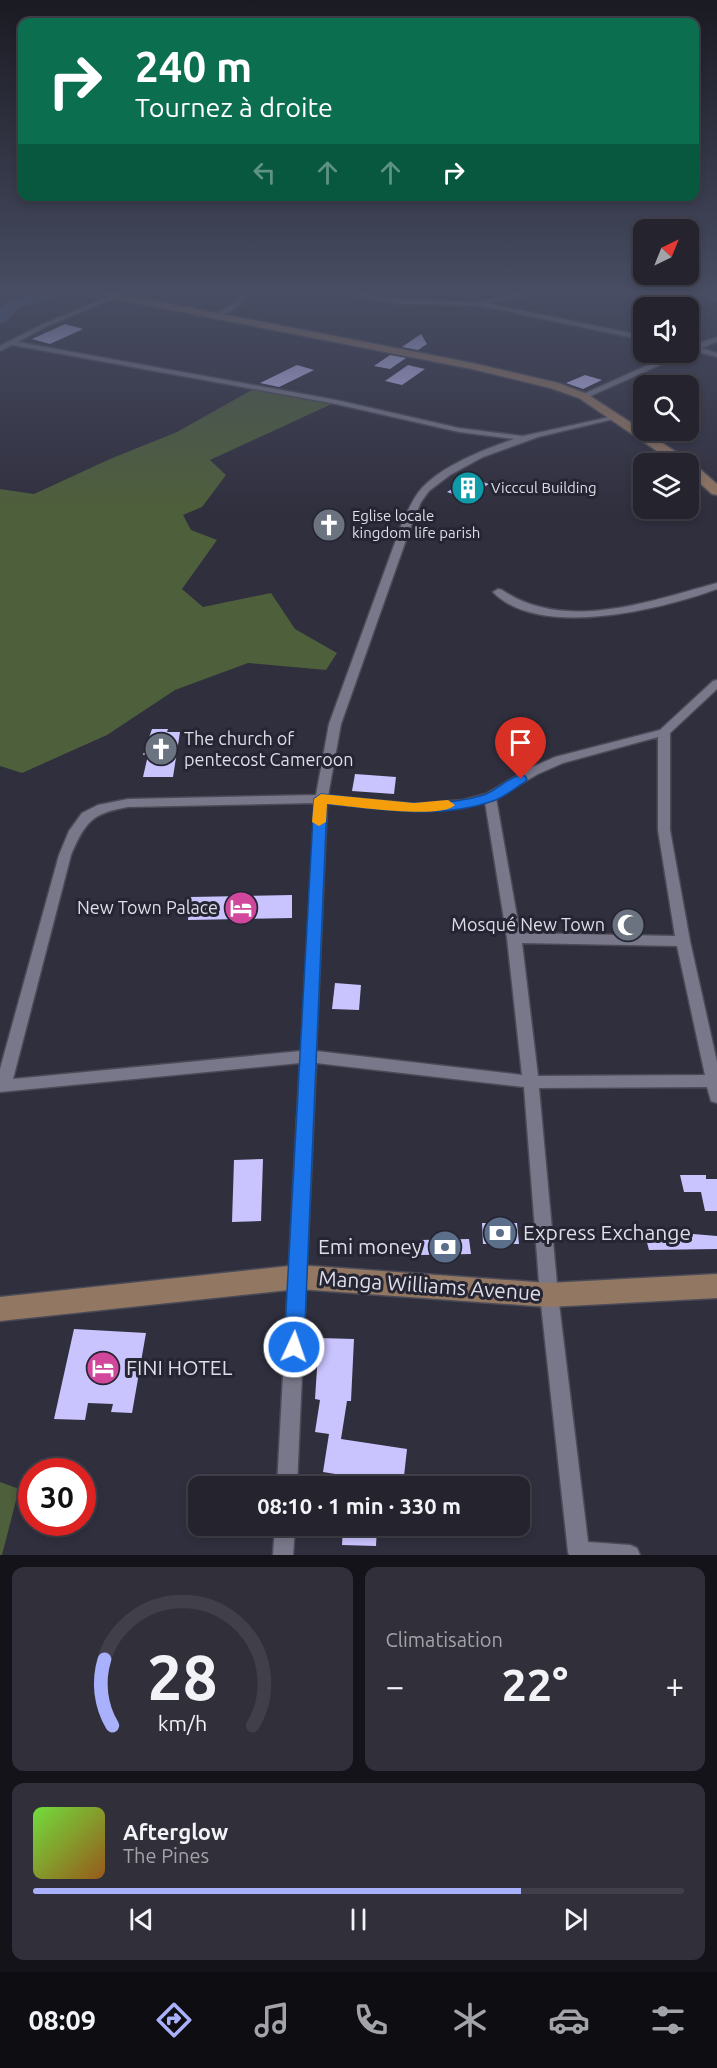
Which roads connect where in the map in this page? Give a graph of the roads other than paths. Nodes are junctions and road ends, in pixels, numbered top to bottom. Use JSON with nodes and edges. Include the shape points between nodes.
{"nodes":[{"id":1,"x":141,"y":367,"type":"edge"},
{"id":2,"x":469,"y":367,"type":"edge"},
{"id":3,"x":651,"y":367,"type":"edge"},
{"id":4,"x":583,"y":396,"type":"junction"},
{"id":5,"x":614,"y":418,"type":"junction"},
{"id":6,"x":521,"y":437,"type":"junction"},
{"id":7,"x":668,"y":453,"type":"edge"},
{"id":8,"x":699,"y":475,"type":"edge"},
{"id":9,"x":717,"y":491,"type":"edge"},
{"id":10,"x":717,"y":586,"type":"edge"},
{"id":11,"x":498,"y":592,"type":"dead end"},
{"id":12,"x":717,"y":683,"type":"edge"},
{"id":13,"x":664,"y":732,"type":"junction"},
{"id":14,"x":490,"y":797,"type":"junction"},
{"id":15,"x":321,"y":799,"type":"junction"},
{"id":16,"x":514,"y":938,"type":"junction"},
{"id":17,"x":682,"y":941,"type":"junction"},
{"id":18,"x":308,"y":1056,"type":"junction"},
{"id":19,"x":715,"y":1081,"type":"edge"},
{"id":20,"x":531,"y":1082,"type":"junction"},
{"id":21,"x":2,"y":1086,"type":"edge"},
{"id":22,"x":717,"y":1097,"type":"edge"},
{"id":23,"x":298,"y":1277,"type":"junction"},
{"id":24,"x":717,"y":1286,"type":"edge"},
{"id":25,"x":549,"y":1295,"type":"junction"},
{"id":26,"x":0,"y":1309,"type":"edge"},
{"id":27,"x":288,"y":1476,"type":"edge"},
{"id":28,"x":284,"y":1536,"type":"edge"},
{"id":29,"x":579,"y":1554,"type":"edge"},
{"id":30,"x":283,"y":1555,"type":"edge"},
{"id":31,"x":630,"y":1555,"type":"edge"}],
"edges":[{"from":1,"to":6,"type":"street","via":[[336,402],[459,430]]},
{"from":2,"to":4,"type":"main road"},
{"from":3,"to":4,"type":"street"},
{"from":4,"to":5,"type":"main road"},
{"from":5,"to":6,"type":"street"},
{"from":5,"to":7,"type":"main road"},
{"from":6,"to":15,"type":"street","via":[[454,470],[428,487],[416,502],[335,724]]},
{"from":8,"to":9,"type":"main road"},
{"from":10,"to":11,"type":"street","via":[[669,601],[579,614],[531,609]]},
{"from":12,"to":13,"type":"street"},
{"from":13,"to":14,"type":"street","via":[[559,760]]},
{"from":13,"to":17,"type":"street","via":[[664,830]]},
{"from":14,"to":15,"type":"street","via":[[463,804],[414,808]]},
{"from":14,"to":16,"type":"street"},
{"from":15,"to":18,"type":"street"},
{"from":15,"to":21,"type":"street","via":[[128,803],[102,807],[88,815],[77,826],[65,855]]},
{"from":16,"to":17,"type":"street"},
{"from":16,"to":20,"type":"street"},
{"from":17,"to":19,"type":"street"},
{"from":18,"to":20,"type":"street"},
{"from":18,"to":21,"type":"street"},
{"from":18,"to":23,"type":"street"},
{"from":19,"to":20,"type":"street"},
{"from":19,"to":22,"type":"street"},
{"from":20,"to":25,"type":"street"},
{"from":23,"to":25,"type":"main road","name":"Manga Williams Avenue"},
{"from":23,"to":26,"type":"main road","name":"Manga Williams Avenue"},
{"from":23,"to":27,"type":"street"},
{"from":24,"to":25,"type":"main road","name":"Manga Williams Avenue"},
{"from":25,"to":29,"type":"street"},
{"from":28,"to":30,"type":"street"},
{"from":29,"to":31,"type":"street"}]}
